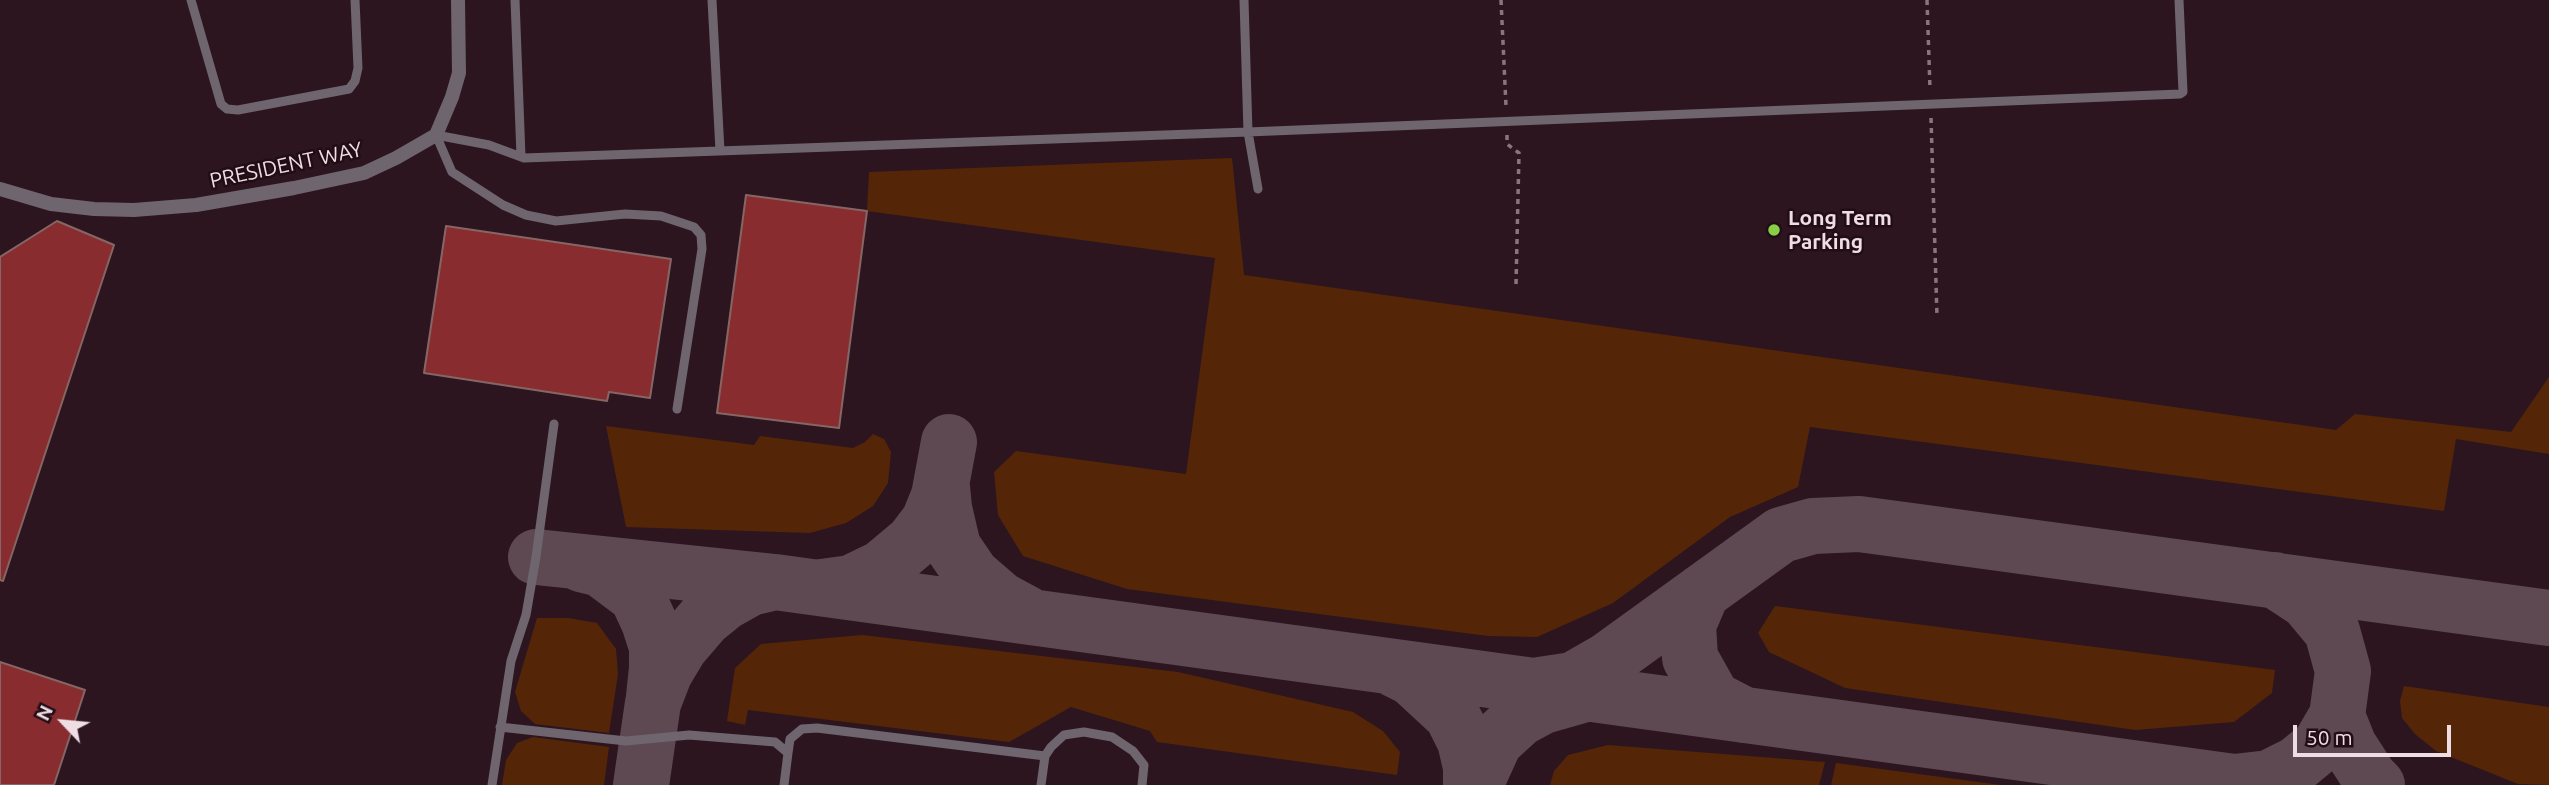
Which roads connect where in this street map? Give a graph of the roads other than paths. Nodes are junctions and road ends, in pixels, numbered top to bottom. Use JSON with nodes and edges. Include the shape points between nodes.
{"nodes":[{"id":1,"x":191,"y":0,"type":"edge"},
{"id":2,"x":355,"y":0,"type":"edge"},
{"id":3,"x":458,"y":0,"type":"edge"},
{"id":4,"x":515,"y":0,"type":"edge"},
{"id":5,"x":712,"y":0,"type":"edge"},
{"id":6,"x":1244,"y":0,"type":"edge"},
{"id":7,"x":2179,"y":0,"type":"edge"},
{"id":8,"x":1248,"y":132,"type":"junction"},
{"id":9,"x":436,"y":135,"type":"junction"},
{"id":10,"x":720,"y":151,"type":"junction"},
{"id":11,"x":521,"y":156,"type":"junction"},
{"id":12,"x":0,"y":189,"type":"edge"},
{"id":13,"x":1258,"y":189,"type":"dead end"},
{"id":14,"x":677,"y":409,"type":"dead end"},
{"id":15,"x":554,"y":424,"type":"dead end"},
{"id":16,"x":500,"y":727,"type":"junction"},
{"id":17,"x":788,"y":753,"type":"junction"},
{"id":18,"x":1045,"y":756,"type":"junction"},
{"id":19,"x":492,"y":785,"type":"edge"},
{"id":20,"x":784,"y":785,"type":"edge"},
{"id":21,"x":1041,"y":785,"type":"edge"},
{"id":22,"x":1142,"y":785,"type":"edge"}],
"edges":[{"from":1,"to":2,"type":"lane","via":[[220,103],[238,110],[349,89],[358,68]]},
{"from":3,"to":9,"type":"street","via":[[459,73]]},
{"from":4,"to":11,"type":"lane"},
{"from":5,"to":10,"type":"lane"},
{"from":6,"to":8,"type":"lane"},
{"from":7,"to":8,"type":"lane","via":[[2180,94]]},
{"from":8,"to":10,"type":"lane"},
{"from":8,"to":13,"type":"lane"},
{"from":9,"to":11,"type":"lane"},
{"from":9,"to":12,"type":"street","name":"PRESIDENT WAY","via":[[364,173],[196,205],[94,209],[51,204]]},
{"from":9,"to":14,"type":"lane","via":[[452,172],[526,215],[556,221],[625,214],[661,216],[694,227],[701,235],[702,249]]},
{"from":10,"to":11,"type":"lane"},
{"from":15,"to":16,"type":"lane","via":[[526,615],[511,661]]},
{"from":16,"to":17,"type":"lane","via":[[626,741],[689,735],[775,742]]},
{"from":16,"to":19,"type":"lane"},
{"from":17,"to":18,"type":"lane","via":[[790,740],[802,729],[817,728]]},
{"from":17,"to":20,"type":"lane"},
{"from":18,"to":21,"type":"lane"},
{"from":18,"to":22,"type":"lane","via":[[1064,735],[1084,732],[1112,737],[1144,765]]}]}
